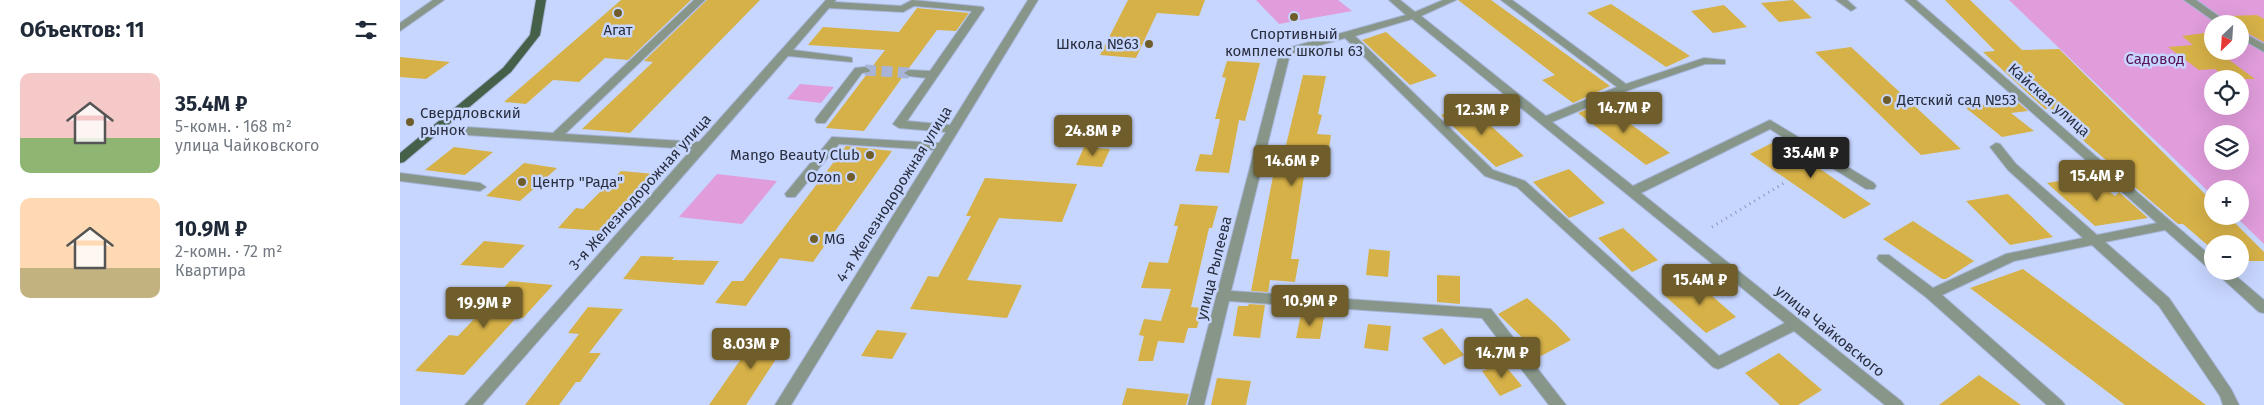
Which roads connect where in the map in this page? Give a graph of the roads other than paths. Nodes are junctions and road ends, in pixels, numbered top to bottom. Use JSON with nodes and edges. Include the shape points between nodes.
{"nodes":[{"id":1,"x":439,"y":0,"type":"edge"},
{"id":2,"x":541,"y":0,"type":"edge"},
{"id":3,"x":700,"y":0,"type":"edge"},
{"id":4,"x":1033,"y":0,"type":"edge"},
{"id":5,"x":1394,"y":0,"type":"edge"},
{"id":6,"x":1450,"y":0,"type":"edge"},
{"id":7,"x":1506,"y":0,"type":"edge"},
{"id":8,"x":1841,"y":0,"type":"edge"},
{"id":9,"x":1910,"y":0,"type":"edge"},
{"id":10,"x":2189,"y":0,"type":"edge"},
{"id":11,"x":829,"y":2,"type":"edge"},
{"id":12,"x":1851,"y":8,"type":"dead end"},
{"id":13,"x":2212,"y":15,"type":"edge"},
{"id":14,"x":1413,"y":16,"type":"junction"},
{"id":15,"x":400,"y":28,"type":"edge"},
{"id":16,"x":1348,"y":35,"type":"junction"},
{"id":17,"x":2249,"y":40,"type":"edge"},
{"id":18,"x":2264,"y":49,"type":"edge"},
{"id":19,"x":785,"y":52,"type":"junction"},
{"id":20,"x":848,"y":60,"type":"dead end"},
{"id":21,"x":1721,"y":62,"type":"dead end"},
{"id":22,"x":865,"y":70,"type":"tunnel mouth"},
{"id":23,"x":909,"y":73,"type":"tunnel mouth"},
{"id":24,"x":935,"y":75,"type":"junction"},
{"id":25,"x":1625,"y":88,"type":"junction"},
{"id":26,"x":821,"y":120,"type":"dead end"},
{"id":27,"x":1544,"y":121,"type":"junction"},
{"id":28,"x":435,"y":129,"type":"junction"},
{"id":29,"x":953,"y":129,"type":"junction"},
{"id":30,"x":557,"y":136,"type":"junction"},
{"id":31,"x":702,"y":146,"type":"junction"},
{"id":32,"x":1996,"y":147,"type":"dead end"},
{"id":33,"x":942,"y":148,"type":"junction"},
{"id":34,"x":400,"y":159,"type":"edge"},
{"id":35,"x":400,"y":177,"type":"edge"},
{"id":36,"x":1870,"y":186,"type":"dead end"},
{"id":37,"x":480,"y":187,"type":"dead end"},
{"id":38,"x":1632,"y":192,"type":"junction"},
{"id":39,"x":791,"y":194,"type":"dead end"},
{"id":40,"x":2167,"y":225,"type":"junction"},
{"id":41,"x":2095,"y":240,"type":"junction"},
{"id":42,"x":2204,"y":257,"type":"edge"},
{"id":43,"x":1884,"y":258,"type":"dead end"},
{"id":44,"x":2231,"y":280,"type":"edge"},
{"id":45,"x":1932,"y":294,"type":"junction"},
{"id":46,"x":1224,"y":296,"type":"junction"},
{"id":47,"x":2264,"y":308,"type":"edge"},
{"id":48,"x":1796,"y":324,"type":"junction"},
{"id":49,"x":472,"y":405,"type":"edge"},
{"id":50,"x":783,"y":405,"type":"edge"},
{"id":51,"x":1196,"y":405,"type":"edge"},
{"id":52,"x":1558,"y":405,"type":"edge"},
{"id":53,"x":1896,"y":405,"type":"edge"},
{"id":54,"x":2057,"y":405,"type":"edge"},
{"id":55,"x":2231,"y":405,"type":"edge"}],
"edges":[{"from":1,"to":15,"type":"street"},
{"from":2,"to":28,"type":"main road","via":[[535,35],[507,70]]},
{"from":3,"to":30,"type":"street"},
{"from":4,"to":29,"type":"street","name":"4-я Железнодорожная улица"},
{"from":5,"to":14,"type":"street","name":"улица Чайковского"},
{"from":6,"to":14,"type":"street"},
{"from":7,"to":25,"type":"street"},
{"from":8,"to":12,"type":"street"},
{"from":9,"to":40,"type":"street","name":"Кайская улица"},
{"from":10,"to":13,"type":"street"},
{"from":11,"to":19,"type":"street","name":"3-я Железнодорожная улица"},
{"from":11,"to":24,"type":"street","via":[[903,9],[912,3],[979,9]]},
{"from":14,"to":16,"type":"street"},
{"from":14,"to":27,"type":"street","name":"улица Чайковского"},
{"from":16,"to":46,"type":"street","name":"улица Рылеева","via":[[1285,52]]},
{"from":16,"to":48,"type":"street","via":[[1489,173],[1521,184],[1718,363]]},
{"from":17,"to":18,"type":"street"},
{"from":19,"to":20,"type":"street"},
{"from":19,"to":31,"type":"street","name":"3-я Железнодорожная улица"},
{"from":21,"to":25,"type":"street","via":[[1704,61]]},
{"from":22,"to":26,"type":"street","via":[[859,70]]},
{"from":23,"to":24,"type":"street"},
{"from":24,"to":29,"type":"street","via":[[899,124]]},
{"from":25,"to":27,"type":"street"},
{"from":27,"to":38,"type":"street","name":"улица Чайковского"},
{"from":28,"to":30,"type":"street"},
{"from":28,"to":34,"type":"main road"},
{"from":29,"to":33,"type":"street","name":"4-я Железнодорожная улица"},
{"from":30,"to":31,"type":"street"},
{"from":31,"to":49,"type":"street","name":"3-я Железнодорожная улица"},
{"from":32,"to":41,"type":"street","via":[[2012,167]]},
{"from":33,"to":39,"type":"street","via":[[836,140]]},
{"from":33,"to":50,"type":"street","name":"4-я Железнодорожная улица"},
{"from":35,"to":37,"type":"street"},
{"from":36,"to":38,"type":"street","via":[[1770,124]]},
{"from":38,"to":48,"type":"street","name":"улица Чайковского"},
{"from":40,"to":41,"type":"street"},
{"from":40,"to":42,"type":"street","name":"Кайская улица"},
{"from":41,"to":45,"type":"street","via":[[2011,257]]},
{"from":41,"to":55,"type":"street","via":[[2164,302]]},
{"from":43,"to":45,"type":"street"},
{"from":44,"to":47,"type":"street"},
{"from":45,"to":54,"type":"street"},
{"from":46,"to":51,"type":"street","name":"улица Рылеева"},
{"from":46,"to":52,"type":"street","via":[[1486,313]]},
{"from":48,"to":53,"type":"street","name":"улица Чайковского"}]}
